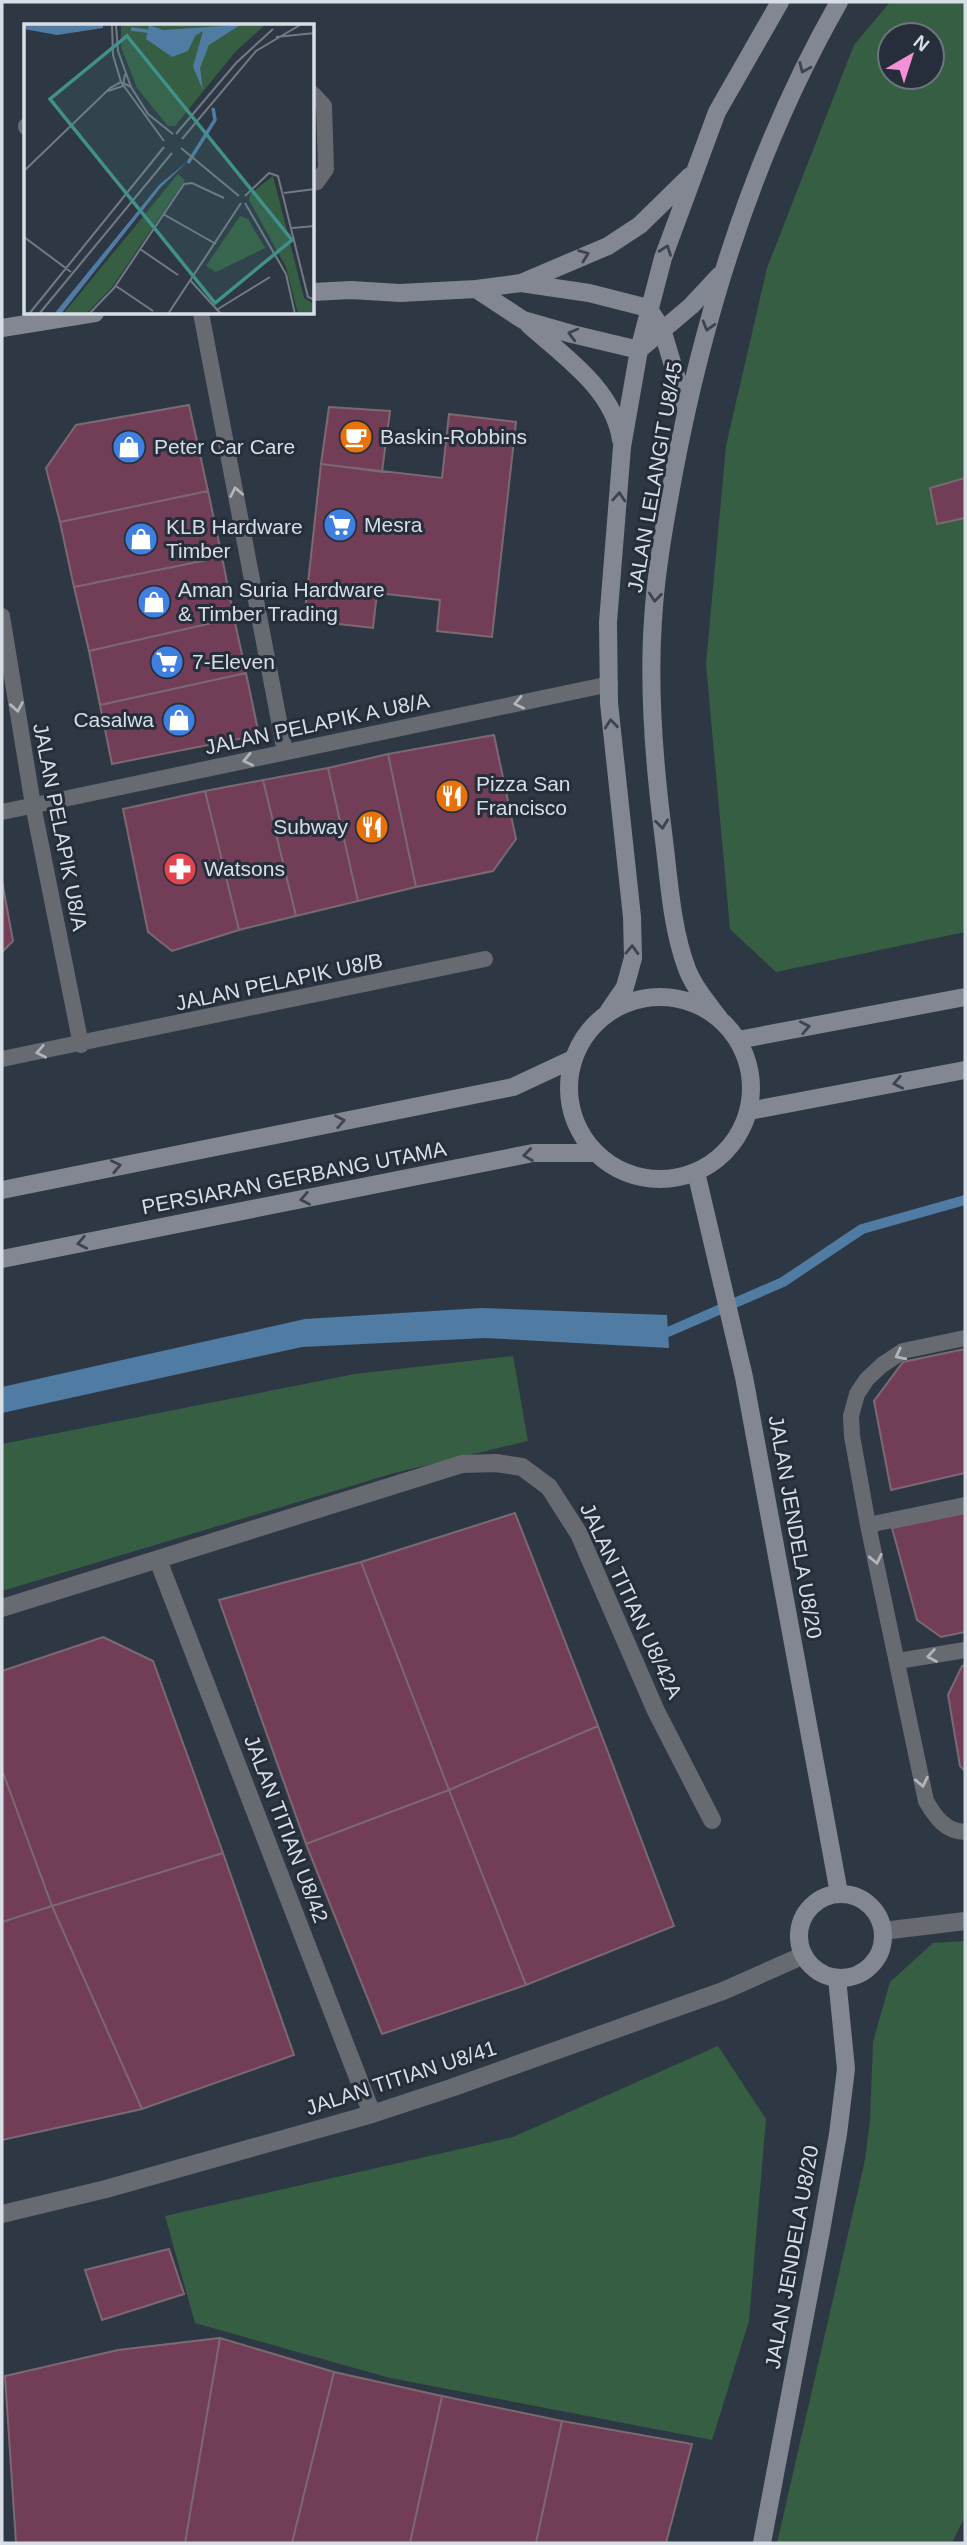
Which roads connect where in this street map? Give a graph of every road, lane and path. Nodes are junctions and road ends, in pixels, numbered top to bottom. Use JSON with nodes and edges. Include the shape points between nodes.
{"nodes":[{"id":1,"x":780,"y":2,"type":"edge"},
{"id":2,"x":837,"y":5,"type":"edge"},
{"id":3,"x":315,"y":96,"type":"edge"},
{"id":4,"x":696,"y":169,"type":"junction"},
{"id":5,"x":315,"y":182,"type":"edge"},
{"id":6,"x":724,"y":271,"type":"junction"},
{"id":7,"x":521,"y":283,"type":"junction"},
{"id":8,"x":476,"y":289,"type":"junction"},
{"id":9,"x":315,"y":292,"type":"edge"},
{"id":10,"x":649,"y":308,"type":"junction"},
{"id":11,"x":201,"y":315,"type":"edge"},
{"id":12,"x":46,"y":316,"type":"edge"},
{"id":13,"x":523,"y":320,"type":"junction"},
{"id":14,"x":2,"y":328,"type":"edge"},
{"id":15,"x":662,"y":329,"type":"junction"},
{"id":16,"x":639,"y":350,"type":"junction"},
{"id":17,"x":686,"y":409,"type":"junction"},
{"id":18,"x":622,"y":447,"type":"junction"},
{"id":19,"x":2,"y":616,"type":"edge"},
{"id":20,"x":610,"y":684,"type":"junction"},
{"id":21,"x":285,"y":752,"type":"junction"},
{"id":22,"x":33,"y":805,"type":"junction"},
{"id":23,"x":2,"y":812,"type":"edge"},
{"id":24,"x":485,"y":960,"type":"dead end"},
{"id":25,"x":965,"y":997,"type":"edge"},
{"id":26,"x":608,"y":1012,"type":"junction"},
{"id":27,"x":719,"y":1018,"type":"junction"},
{"id":28,"x":738,"y":1040,"type":"junction"},
{"id":29,"x":80,"y":1045,"type":"junction"},
{"id":30,"x":2,"y":1059,"type":"edge"},
{"id":31,"x":573,"y":1059,"type":"junction"},
{"id":32,"x":965,"y":1070,"type":"edge"},
{"id":33,"x":749,"y":1111,"type":"junction"},
{"id":34,"x":596,"y":1153,"type":"junction"},
{"id":35,"x":696,"y":1172,"type":"junction"},
{"id":36,"x":2,"y":1190,"type":"edge"},
{"id":37,"x":2,"y":1259,"type":"edge"},
{"id":38,"x":965,"y":1338,"type":"edge"},
{"id":39,"x":965,"y":1505,"type":"edge"},
{"id":40,"x":868,"y":1525,"type":"junction"},
{"id":41,"x":158,"y":1560,"type":"junction"},
{"id":42,"x":2,"y":1608,"type":"edge"},
{"id":43,"x":965,"y":1650,"type":"edge"},
{"id":44,"x":898,"y":1661,"type":"junction"},
{"id":45,"x":712,"y":1820,"type":"dead end"},
{"id":46,"x":965,"y":1832,"type":"edge"},
{"id":47,"x":839,"y":1893,"type":"junction"},
{"id":48,"x":965,"y":1921,"type":"edge"},
{"id":49,"x":883,"y":1931,"type":"junction"},
{"id":50,"x":804,"y":1955,"type":"junction"},
{"id":51,"x":837,"y":1978,"type":"junction"},
{"id":52,"x":372,"y":2114,"type":"junction"},
{"id":53,"x":2,"y":2214,"type":"edge"},
{"id":54,"x":762,"y":2543,"type":"edge"}],
"edges":[{"from":1,"to":4,"type":"street","name":"JALAN LELANGIT U8/45","via":[[717,112]]},
{"from":2,"to":6,"type":"street","name":"JALAN LELANGIT U8/45","one_way":true,"via":[[758,170]]},
{"from":3,"to":5,"type":"lane","via":[[324,106],[326,169]]},
{"from":7,"to":4,"type":"street","one_way":true,"via":[[608,246],[640,225]]},
{"from":10,"to":4,"type":"street","name":"JALAN LELANGIT U8/45","one_way":true},
{"from":6,"to":15,"type":"street","via":[[676,321]]},
{"from":6,"to":17,"type":"street","name":"JALAN LELANGIT U8/45","one_way":true},
{"from":7,"to":8,"type":"street"},
{"from":7,"to":10,"type":"street"},
{"from":8,"to":9,"type":"street"},
{"from":8,"to":13,"type":"street"},
{"from":10,"to":15,"type":"street"},
{"from":10,"to":16,"type":"street","name":"JALAN LELANGIT U8/45"},
{"from":21,"to":11,"type":"lane","one_way":true},
{"from":12,"to":14,"type":"street"},
{"from":16,"to":13,"type":"street","one_way":true},
{"from":13,"to":18,"type":"street","via":[[588,379],[606,402],[619,428]]},
{"from":15,"to":16,"type":"street"},
{"from":15,"to":17,"type":"street"},
{"from":16,"to":18,"type":"street","name":"JALAN LELANGIT U8/45"},
{"from":17,"to":27,"type":"street","name":"JALAN LELANGIT U8/45","one_way":true,"via":[[662,541],[653,620],[651,711],[677,934],[699,993]]},
{"from":20,"to":18,"type":"street","name":"JALAN LELANGIT U8/45","one_way":true,"via":[[608,622]]},
{"from":19,"to":22,"type":"lane","name":"JALAN PELAPIK U8/A","one_way":true},
{"from":20,"to":21,"type":"lane","name":"JALAN PELAPIK A U8/A","one_way":true},
{"from":26,"to":20,"type":"street","name":"JALAN LELANGIT U8/45","one_way":true,"via":[[625,987],[633,958]]},
{"from":21,"to":22,"type":"lane","name":"JALAN PELAPIK A U8/A","one_way":true},
{"from":22,"to":23,"type":"lane","name":"JALAN PELAPIK A U8/A"},
{"from":22,"to":29,"type":"lane","name":"JALAN PELAPIK U8/A"},
{"from":24,"to":29,"type":"lane","name":"JALAN PELAPIK U8/B"},
{"from":28,"to":25,"type":"street","one_way":true},
{"from":26,"to":27,"type":"street","via":[[635,1000],[664,996],[693,1003]]},
{"from":26,"to":31,"type":"street","via":[[587,1032]]},
{"from":27,"to":28,"type":"street"},
{"from":28,"to":33,"type":"street","via":[[748,1062]]},
{"from":29,"to":30,"type":"lane","name":"JALAN PELAPIK U8/B","one_way":true},
{"from":31,"to":34,"type":"street","via":[[568,1084],[571,1109],[580,1133]]},
{"from":36,"to":31,"type":"street","one_way":true,"via":[[513,1087]]},
{"from":32,"to":33,"type":"street","one_way":true},
{"from":33,"to":35,"type":"street","via":[[738,1137]]},
{"from":34,"to":35,"type":"street","via":[[618,1169],[643,1178]]},
{"from":34,"to":37,"type":"street","name":"PERSIARAN GERBANG UTAMA","one_way":true,"via":[[533,1153]]},
{"from":35,"to":47,"type":"street","name":"JALAN JENDELA U8/20","via":[[744,1377]]},
{"from":38,"to":40,"type":"lane","one_way":true,"via":[[903,1352],[867,1379],[857,1394],[850,1416]]},
{"from":39,"to":40,"type":"lane"},
{"from":40,"to":44,"type":"lane","one_way":true},
{"from":41,"to":42,"type":"street"},
{"from":41,"to":45,"type":"street","name":"JALAN TITIAN U8/42A","via":[[463,1464],[523,1467],[550,1487],[579,1534],[656,1711]]},
{"from":41,"to":52,"type":"street","name":"JALAN TITIAN U8/42"},
{"from":43,"to":44,"type":"lane","one_way":true},
{"from":44,"to":46,"type":"lane","one_way":true,"via":[[926,1801],[947,1828]]},
{"from":47,"to":49,"type":"street","via":[[868,1903]]},
{"from":47,"to":50,"type":"street","via":[[827,1895],[808,1909],[799,1932]]},
{"from":48,"to":49,"type":"street"},
{"from":49,"to":51,"type":"street","via":[[879,1955],[872,1965],[862,1973]]},
{"from":50,"to":51,"type":"street","via":[[822,1973]]},
{"from":50,"to":52,"type":"street","name":"JALAN TITIAN U8/41","via":[[723,1990]]},
{"from":51,"to":54,"type":"street","name":"JALAN JENDELA U8/20","via":[[846,2069],[838,2134]]},
{"from":52,"to":53,"type":"street","name":"JALAN TITIAN U8/41"}]}
